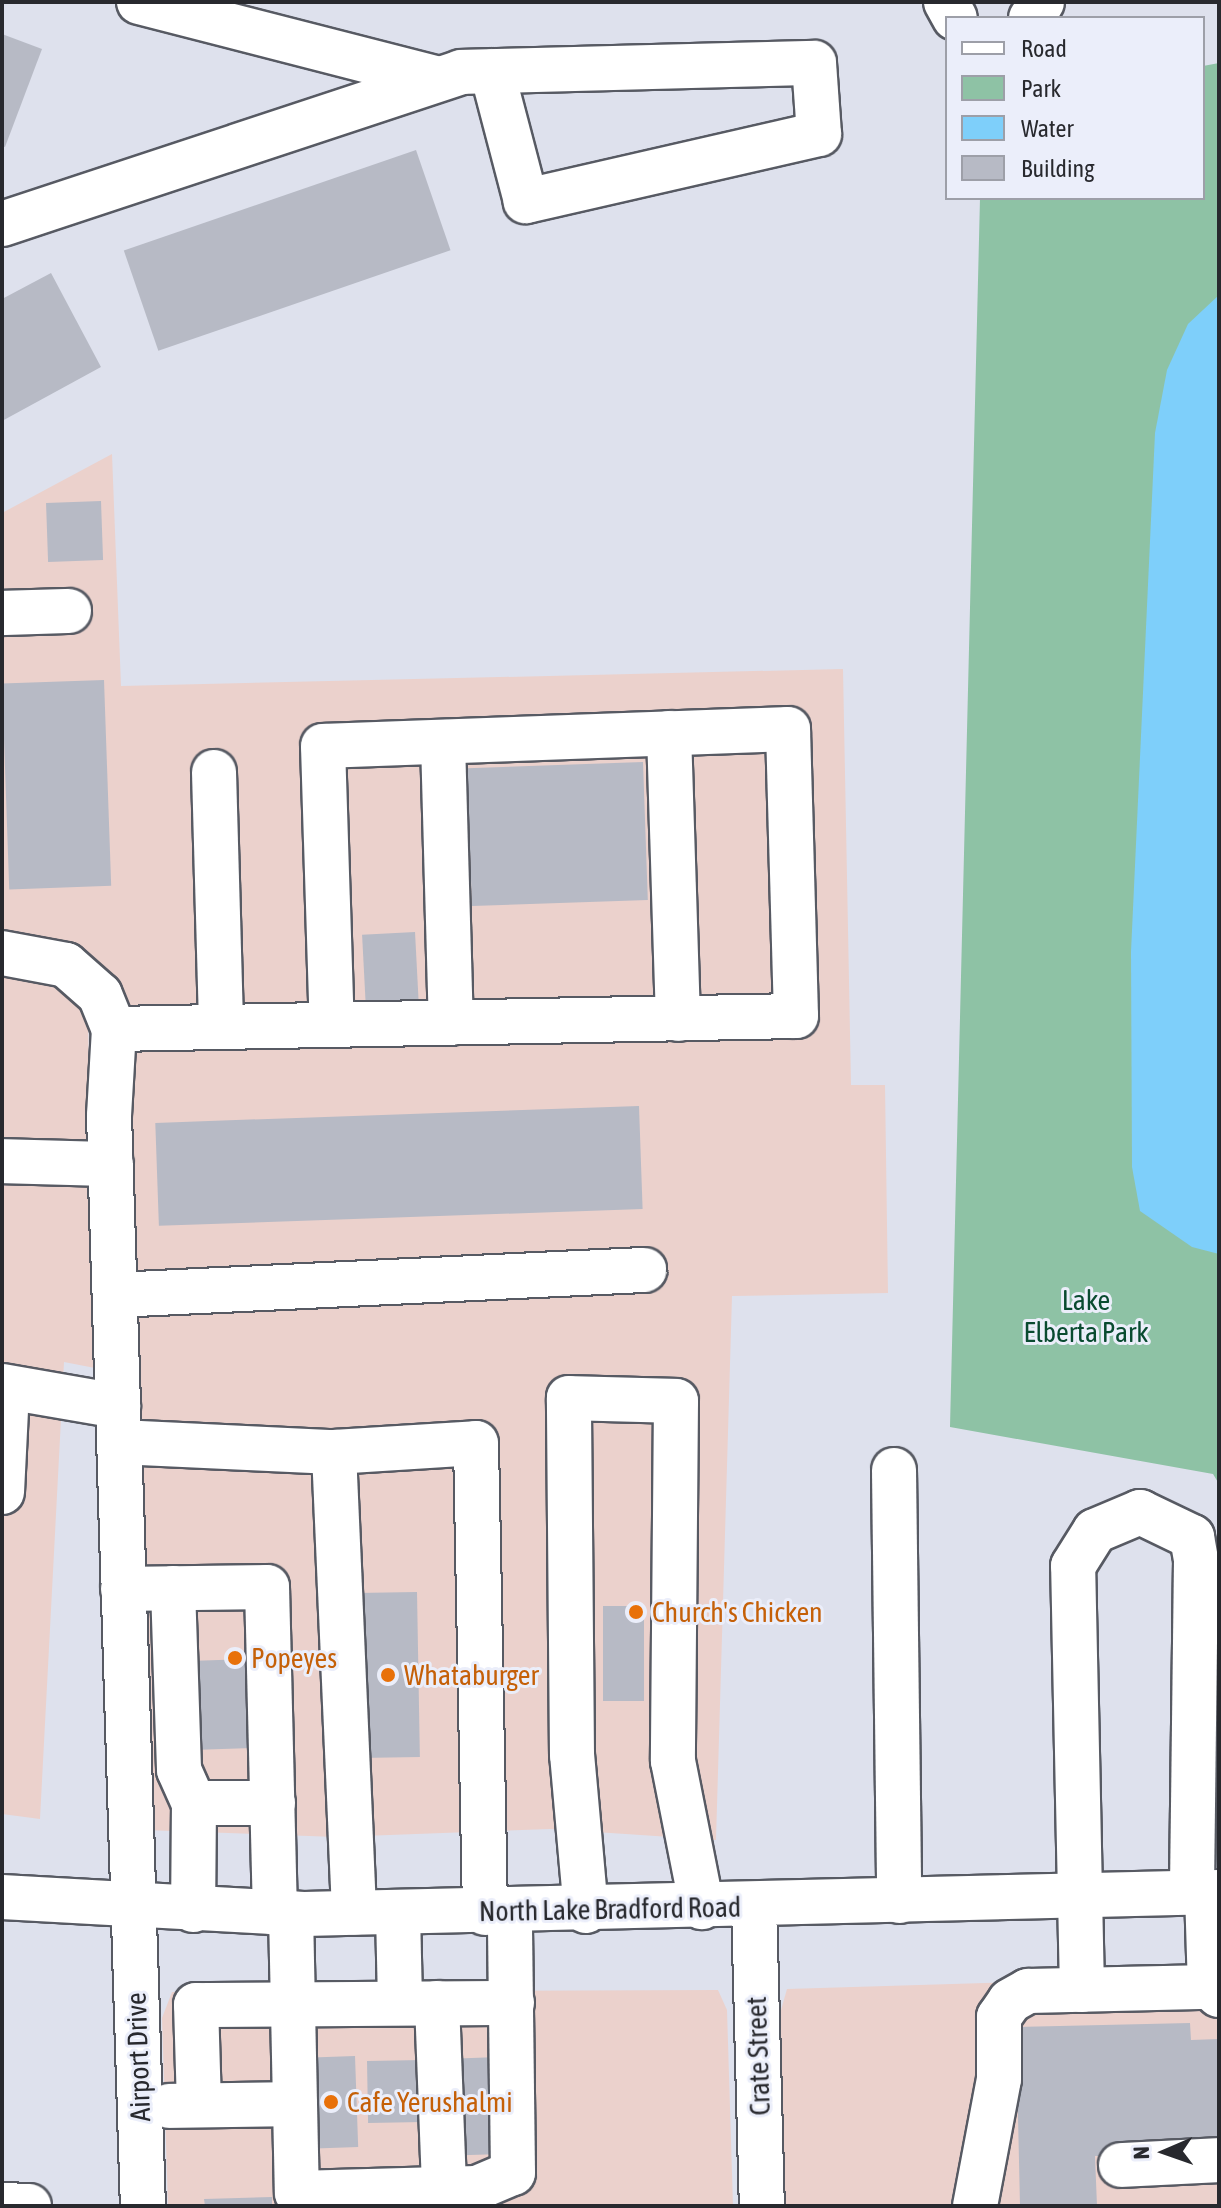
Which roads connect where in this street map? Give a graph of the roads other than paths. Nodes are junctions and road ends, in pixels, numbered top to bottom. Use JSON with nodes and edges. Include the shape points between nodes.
{"nodes":[{"id":1,"x":139,"y":2,"type":"edge"},
{"id":2,"x":492,"y":71,"type":"junction"},
{"id":3,"x":438,"y":79,"type":"junction"},
{"id":4,"x":2,"y":224,"type":"edge"},
{"id":5,"x":69,"y":611,"type":"dead end"},
{"id":6,"x":2,"y":613,"type":"edge"},
{"id":7,"x":669,"y":733,"type":"junction"},
{"id":8,"x":443,"y":742,"type":"junction"},
{"id":9,"x":214,"y":772,"type":"dead end"},
{"id":10,"x":2,"y":957,"type":"edge"},
{"id":11,"x":678,"y":1019,"type":"junction"},
{"id":12,"x":451,"y":1023,"type":"junction"},
{"id":13,"x":332,"y":1025,"type":"junction"},
{"id":14,"x":221,"y":1027,"type":"junction"},
{"id":15,"x":114,"y":1029,"type":"junction"},
{"id":16,"x":2,"y":1161,"type":"edge"},
{"id":17,"x":111,"y":1164,"type":"junction"},
{"id":18,"x":644,"y":1270,"type":"dead end"},
{"id":19,"x":115,"y":1295,"type":"junction"},
{"id":20,"x":5,"y":1387,"type":"edge"},
{"id":21,"x":118,"y":1424,"type":"junction"},
{"id":22,"x":334,"y":1452,"type":"junction"},
{"id":23,"x":894,"y":1470,"type":"dead end"},
{"id":24,"x":2,"y":1492,"type":"edge"},
{"id":25,"x":173,"y":1588,"type":"junction"},
{"id":26,"x":123,"y":1589,"type":"junction"},
{"id":27,"x":194,"y":1803,"type":"junction"},
{"id":28,"x":273,"y":1803,"type":"junction"},
{"id":29,"x":1206,"y":1892,"type":"edge"},
{"id":30,"x":1080,"y":1896,"type":"junction"},
{"id":31,"x":2,"y":1897,"type":"edge"},
{"id":32,"x":899,"y":1901,"type":"junction"},
{"id":33,"x":754,"y":1906,"type":"junction"},
{"id":34,"x":702,"y":1907,"type":"junction"},
{"id":35,"x":133,"y":1908,"type":"junction"},
{"id":36,"x":193,"y":1910,"type":"junction"},
{"id":37,"x":586,"y":1911,"type":"junction"},
{"id":38,"x":283,"y":1913,"type":"junction"},
{"id":39,"x":354,"y":1913,"type":"junction"},
{"id":40,"x":398,"y":1913,"type":"junction"},
{"id":41,"x":498,"y":1913,"type":"junction"},
{"id":42,"x":1082,"y":1990,"type":"junction"},
{"id":43,"x":1214,"y":1991,"type":"edge"},
{"id":44,"x":418,"y":2003,"type":"junction"},
{"id":45,"x":512,"y":2003,"type":"junction"},
{"id":46,"x":293,"y":2004,"type":"junction"},
{"id":47,"x":295,"y":2104,"type":"junction"},
{"id":48,"x":199,"y":2105,"type":"junction"},
{"id":49,"x":139,"y":2106,"type":"junction"},
{"id":50,"x":1219,"y":2160,"type":"edge"},
{"id":51,"x":1121,"y":2165,"type":"dead end"},
{"id":52,"x":444,"y":2189,"type":"junction"},
{"id":53,"x":2,"y":2205,"type":"edge"},
{"id":54,"x":29,"y":2206,"type":"edge"},
{"id":55,"x":143,"y":2206,"type":"edge"},
{"id":56,"x":762,"y":2206,"type":"edge"},
{"id":57,"x":975,"y":2206,"type":"edge"}],
"edges":[{"from":1,"to":3,"type":"main road"},
{"from":2,"to":2,"type":"main road","via":[[526,201],[819,134],[814,63]]},
{"from":2,"to":3,"type":"main road"},
{"from":3,"to":4,"type":"main road"},
{"from":5,"to":6,"type":"main road"},
{"from":7,"to":8,"type":"main road"},
{"from":7,"to":11,"type":"main road"},
{"from":7,"to":11,"type":"main road","via":[[788,729],[796,1016]]},
{"from":8,"to":12,"type":"main road"},
{"from":8,"to":13,"type":"main road","via":[[323,746]]},
{"from":9,"to":14,"type":"main road"},
{"from":10,"to":15,"type":"main road","via":[[66,965],[100,995]]},
{"from":11,"to":12,"type":"main road"},
{"from":12,"to":13,"type":"main road"},
{"from":13,"to":14,"type":"main road"},
{"from":14,"to":15,"type":"main road"},
{"from":15,"to":17,"type":"main road","name":"Airport Drive"},
{"from":16,"to":17,"type":"main road"},
{"from":17,"to":19,"type":"main road","name":"Airport Drive"},
{"from":18,"to":19,"type":"main road"},
{"from":19,"to":21,"type":"main road","name":"Airport Drive"},
{"from":20,"to":21,"type":"main road"},
{"from":20,"to":24,"type":"main road"},
{"from":21,"to":22,"type":"main road"},
{"from":21,"to":26,"type":"main road","name":"Airport Drive"},
{"from":22,"to":39,"type":"main road"},
{"from":22,"to":41,"type":"main road","via":[[476,1443]]},
{"from":23,"to":32,"type":"main road"},
{"from":25,"to":26,"type":"main road"},
{"from":25,"to":27,"type":"main road","via":[[179,1770]]},
{"from":25,"to":28,"type":"main road","via":[[267,1587]]},
{"from":26,"to":35,"type":"main road","name":"Airport Drive"},
{"from":27,"to":28,"type":"main road"},
{"from":27,"to":36,"type":"main road"},
{"from":28,"to":38,"type":"main road"},
{"from":29,"to":30,"type":"main road","name":"North Lake Bradford Road"},
{"from":29,"to":30,"type":"main road","via":[[1196,1560],[1192,1537],[1140,1512],[1095,1531],[1073,1566]]},
{"from":29,"to":43,"type":"main road"},
{"from":30,"to":32,"type":"main road","name":"North Lake Bradford Road"},
{"from":30,"to":42,"type":"main road"},
{"from":31,"to":35,"type":"main road","name":"North Lake Bradford Road"},
{"from":32,"to":33,"type":"main road","name":"North Lake Bradford Road"},
{"from":33,"to":34,"type":"main road","name":"North Lake Bradford Road"},
{"from":33,"to":56,"type":"main road","name":"Crate Street"},
{"from":34,"to":37,"type":"main road","name":"North Lake Bradford Road"},
{"from":34,"to":37,"type":"main road","via":[[673,1761],[676,1401],[569,1398],[572,1728]]},
{"from":35,"to":36,"type":"main road","name":"North Lake Bradford Road"},
{"from":35,"to":49,"type":"main road","name":"Airport Drive"},
{"from":36,"to":38,"type":"main road","name":"North Lake Bradford Road"},
{"from":37,"to":41,"type":"main road","name":"North Lake Bradford Road"},
{"from":38,"to":39,"type":"main road","name":"North Lake Bradford Road"},
{"from":38,"to":46,"type":"main road"},
{"from":39,"to":40,"type":"main road","name":"North Lake Bradford Road"},
{"from":40,"to":41,"type":"main road","name":"North Lake Bradford Road"},
{"from":40,"to":44,"type":"main road"},
{"from":41,"to":45,"type":"main road"},
{"from":42,"to":43,"type":"main road"},
{"from":42,"to":57,"type":"main road","via":[[1028,1991],[999,2017],[999,2079]]},
{"from":44,"to":45,"type":"main road"},
{"from":44,"to":46,"type":"main road"},
{"from":44,"to":52,"type":"main road"},
{"from":45,"to":52,"type":"main road","via":[[517,2161],[499,2182]]},
{"from":46,"to":47,"type":"main road"},
{"from":46,"to":48,"type":"main road","via":[[196,2005]]},
{"from":47,"to":48,"type":"main road"},
{"from":47,"to":52,"type":"main road","via":[[297,2193]]},
{"from":48,"to":49,"type":"main road"},
{"from":49,"to":55,"type":"main road","name":"Airport Drive"},
{"from":50,"to":51,"type":"main road"},
{"from":53,"to":54,"type":"main road"}]}
